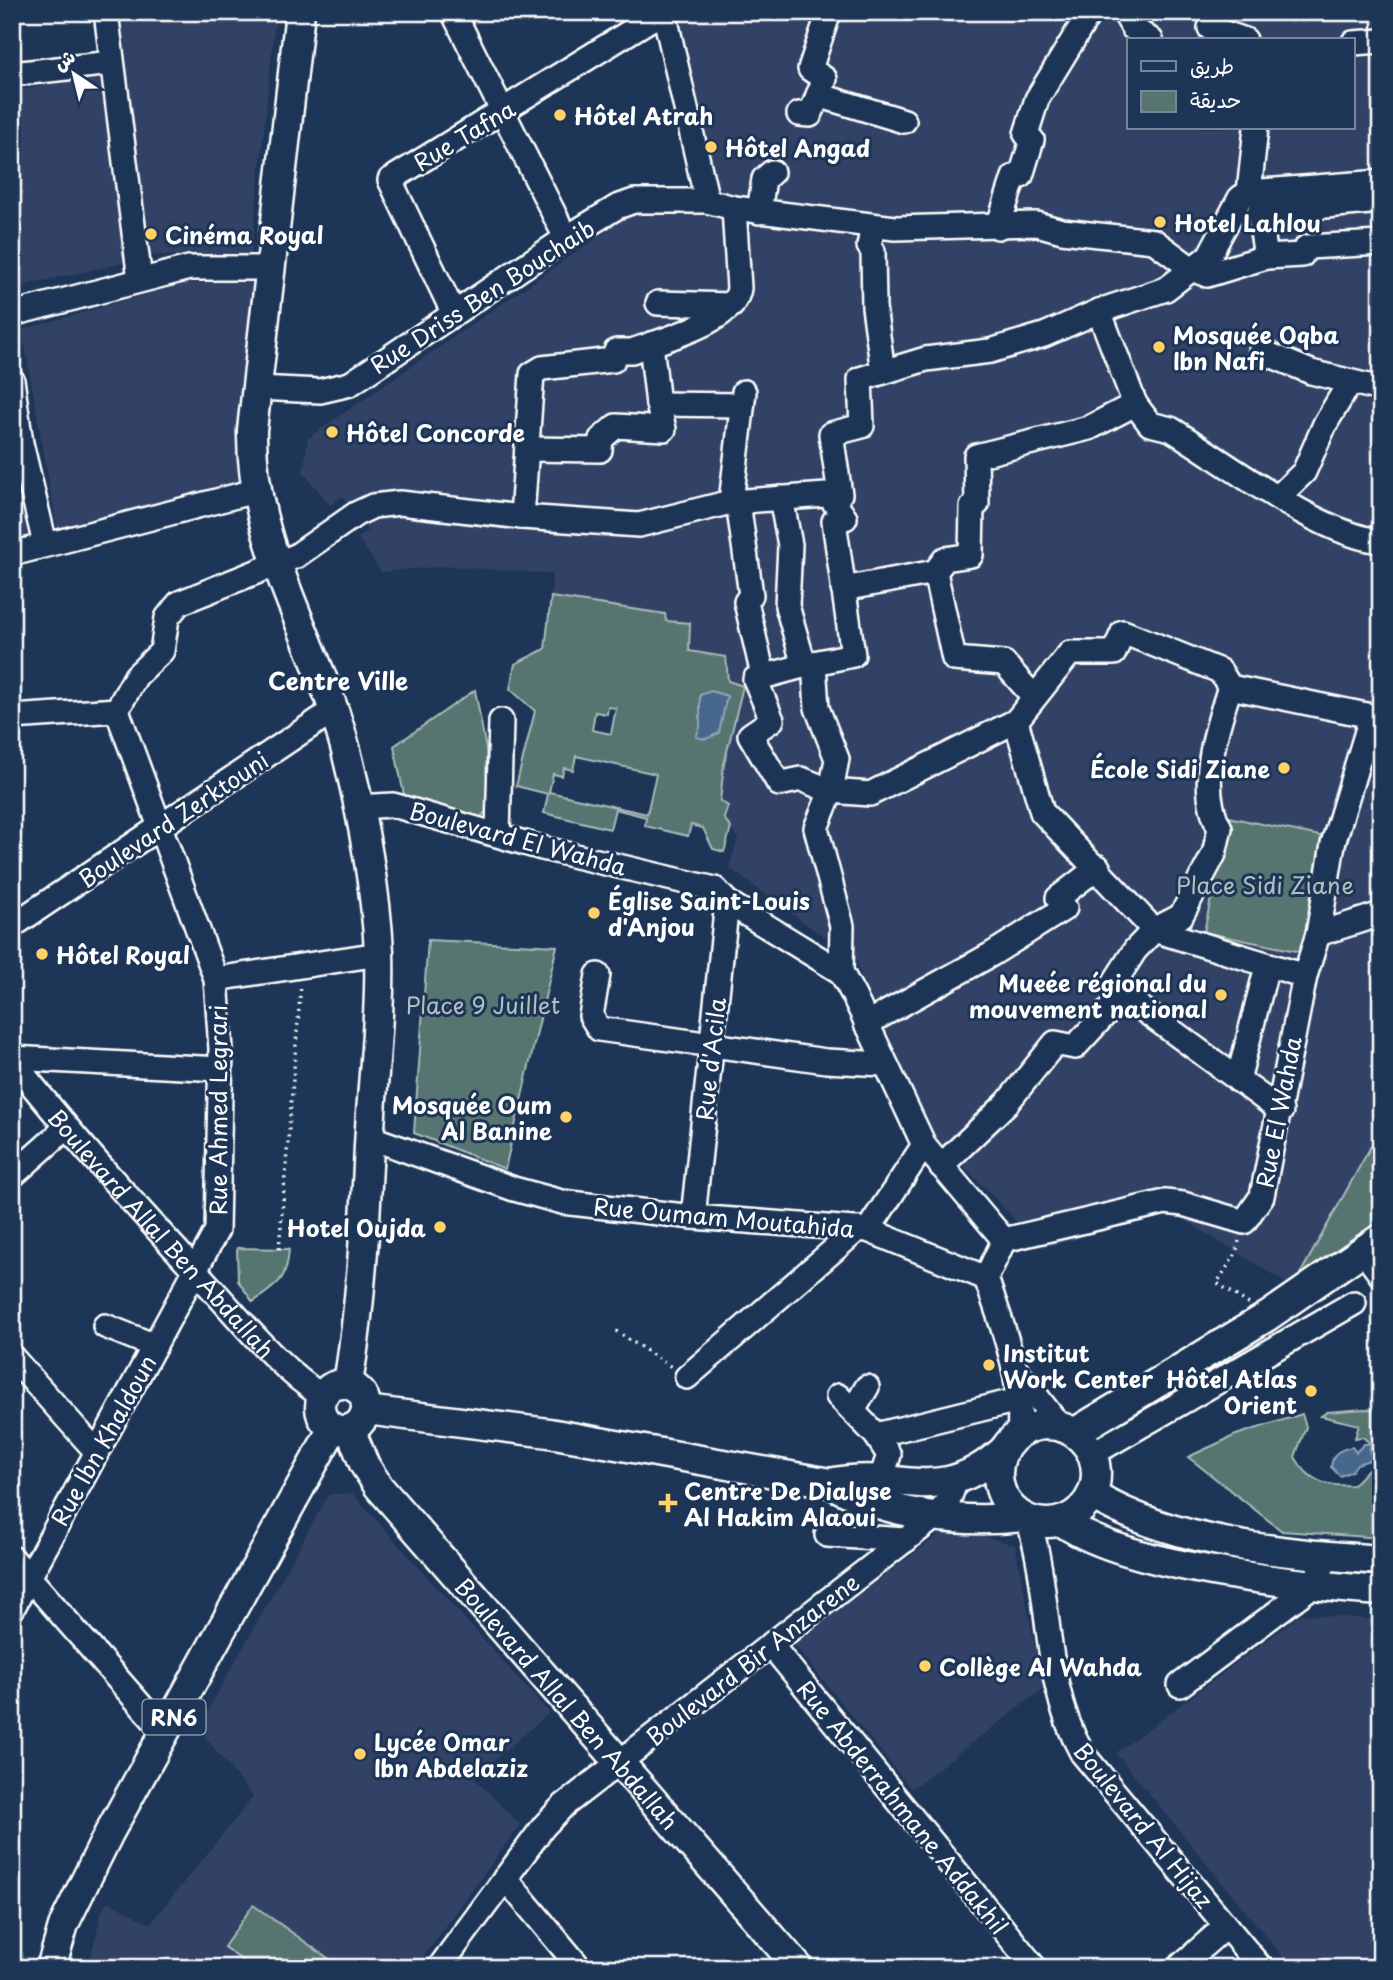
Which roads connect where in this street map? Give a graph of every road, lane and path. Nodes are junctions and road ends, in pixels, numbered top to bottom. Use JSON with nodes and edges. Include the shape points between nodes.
{"nodes":[{"id":1,"x":106,"y":12,"type":"edge"},
{"id":2,"x":300,"y":12,"type":"edge"},
{"id":3,"x":453,"y":12,"type":"edge"},
{"id":4,"x":663,"y":12,"type":"edge"},
{"id":5,"x":829,"y":12,"type":"edge"},
{"id":6,"x":1090,"y":12,"type":"edge"},
{"id":7,"x":1124,"y":12,"type":"edge"},
{"id":8,"x":1210,"y":28,"type":"dead end"},
{"id":9,"x":1148,"y":38,"type":"edge"},
{"id":10,"x":1232,"y":38,"type":"edge"},
{"id":11,"x":1381,"y":41,"type":"edge"},
{"id":12,"x":1354,"y":43,"type":"edge"},
{"id":13,"x":112,"y":63,"type":"junction"},
{"id":14,"x":12,"y":74,"type":"edge"},
{"id":15,"x":818,"y":96,"type":"junction"},
{"id":16,"x":503,"y":112,"type":"junction"},
{"id":17,"x":799,"y":114,"type":"dead end"},
{"id":18,"x":904,"y":121,"type":"dead end"},
{"id":19,"x":1256,"y":130,"type":"edge"},
{"id":20,"x":772,"y":172,"type":"dead end"},
{"id":21,"x":1381,"y":182,"type":"edge"},
{"id":22,"x":1250,"y":192,"type":"junction"},
{"id":23,"x":1320,"y":197,"type":"junction"},
{"id":24,"x":707,"y":201,"type":"junction"},
{"id":25,"x":1381,"y":201,"type":"edge"},
{"id":26,"x":734,"y":208,"type":"junction"},
{"id":27,"x":759,"y":212,"type":"junction"},
{"id":28,"x":873,"y":226,"type":"junction"},
{"id":29,"x":998,"y":227,"type":"junction"},
{"id":30,"x":566,"y":238,"type":"junction"},
{"id":31,"x":1381,"y":243,"type":"edge"},
{"id":32,"x":1266,"y":257,"type":"junction"},
{"id":33,"x":1187,"y":264,"type":"junction"},
{"id":34,"x":272,"y":268,"type":"junction"},
{"id":35,"x":140,"y":280,"type":"junction"},
{"id":36,"x":659,"y":303,"type":"dead end"},
{"id":37,"x":732,"y":305,"type":"junction"},
{"id":38,"x":1100,"y":311,"type":"junction"},
{"id":39,"x":453,"y":312,"type":"junction"},
{"id":40,"x":12,"y":314,"type":"edge"},
{"id":41,"x":651,"y":344,"type":"junction"},
{"id":42,"x":1261,"y":351,"type":"dead end"},
{"id":43,"x":883,"y":372,"type":"junction"},
{"id":44,"x":12,"y":380,"type":"edge"},
{"id":45,"x":1350,"y":382,"type":"junction"},
{"id":46,"x":257,"y":388,"type":"junction"},
{"id":47,"x":1381,"y":389,"type":"edge"},
{"id":48,"x":658,"y":404,"type":"junction"},
{"id":49,"x":1135,"y":404,"type":"junction"},
{"id":50,"x":527,"y":449,"type":"junction"},
{"id":51,"x":255,"y":491,"type":"junction"},
{"id":52,"x":829,"y":495,"type":"junction"},
{"id":53,"x":1279,"y":496,"type":"junction"},
{"id":54,"x":781,"y":498,"type":"junction"},
{"id":55,"x":734,"y":502,"type":"junction"},
{"id":56,"x":522,"y":517,"type":"junction"},
{"id":57,"x":1381,"y":541,"type":"edge"},
{"id":58,"x":45,"y":544,"type":"junction"},
{"id":59,"x":12,"y":554,"type":"edge"},
{"id":60,"x":275,"y":564,"type":"junction"},
{"id":61,"x":935,"y":572,"type":"junction"},
{"id":62,"x":843,"y":589,"type":"junction"},
{"id":63,"x":809,"y":664,"type":"junction"},
{"id":64,"x":763,"y":675,"type":"junction"},
{"id":65,"x":1230,"y":687,"type":"junction"},
{"id":66,"x":1033,"y":696,"type":"junction"},
{"id":67,"x":117,"y":710,"type":"junction"},
{"id":68,"x":334,"y":710,"type":"junction"},
{"id":69,"x":12,"y":717,"type":"edge"},
{"id":70,"x":1376,"y":718,"type":"edge"},
{"id":71,"x":501,"y":721,"type":"dead end"},
{"id":72,"x":1016,"y":721,"type":"junction"},
{"id":73,"x":831,"y":791,"type":"junction"},
{"id":74,"x":356,"y":807,"type":"junction"},
{"id":75,"x":161,"y":828,"type":"junction"},
{"id":76,"x":498,"y":834,"type":"junction"},
{"id":77,"x":1098,"y":867,"type":"junction"},
{"id":78,"x":727,"y":902,"type":"junction"},
{"id":79,"x":1381,"y":914,"type":"edge"},
{"id":80,"x":12,"y":926,"type":"edge"},
{"id":81,"x":1154,"y":930,"type":"junction"},
{"id":82,"x":1318,"y":933,"type":"junction"},
{"id":83,"x":379,"y":954,"type":"junction"},
{"id":84,"x":303,"y":964,"type":"junction"},
{"id":85,"x":1267,"y":966,"type":"junction"},
{"id":86,"x":841,"y":972,"type":"junction"},
{"id":87,"x":598,"y":975,"type":"dead end"},
{"id":88,"x":1305,"y":976,"type":"junction"},
{"id":89,"x":216,"y":979,"type":"junction"},
{"id":90,"x":1123,"y":995,"type":"junction"},
{"id":91,"x":866,"y":1024,"type":"junction"},
{"id":92,"x":712,"y":1044,"type":"junction"},
{"id":93,"x":12,"y":1059,"type":"edge"},
{"id":94,"x":884,"y":1064,"type":"junction"},
{"id":95,"x":220,"y":1069,"type":"junction"},
{"id":96,"x":1238,"y":1080,"type":"junction"},
{"id":97,"x":1281,"y":1111,"type":"junction"},
{"id":98,"x":65,"y":1128,"type":"junction"},
{"id":99,"x":369,"y":1137,"type":"junction"},
{"id":100,"x":924,"y":1145,"type":"junction"},
{"id":101,"x":941,"y":1166,"type":"junction"},
{"id":102,"x":12,"y":1176,"type":"edge"},
{"id":103,"x":693,"y":1217,"type":"junction"},
{"id":104,"x":1244,"y":1222,"type":"junction"},
{"id":105,"x":863,"y":1229,"type":"junction"},
{"id":106,"x":1004,"y":1240,"type":"junction"},
{"id":107,"x":1372,"y":1244,"type":"edge"},
{"id":108,"x":279,"y":1249,"type":"dead end"},
{"id":109,"x":195,"y":1271,"type":"junction"},
{"id":110,"x":1381,"y":1275,"type":"edge"},
{"id":111,"x":986,"y":1278,"type":"junction"},
{"id":112,"x":1354,"y":1303,"type":"dead end"},
{"id":113,"x":1268,"y":1316,"type":"junction"},
{"id":114,"x":105,"y":1326,"type":"dead end"},
{"id":115,"x":616,"y":1331,"type":"dead end"},
{"id":116,"x":155,"y":1346,"type":"junction"},
{"id":117,"x":12,"y":1357,"type":"edge"},
{"id":118,"x":1015,"y":1367,"type":"junction"},
{"id":119,"x":687,"y":1377,"type":"joint"},
{"id":120,"x":348,"y":1384,"type":"junction"},
{"id":121,"x":867,"y":1387,"type":"dead end"},
{"id":122,"x":322,"y":1396,"type":"junction"},
{"id":123,"x":1018,"y":1400,"type":"junction"},
{"id":124,"x":350,"y":1422,"type":"junction"},
{"id":125,"x":876,"y":1435,"type":"junction"},
{"id":126,"x":1075,"y":1438,"type":"junction"},
{"id":127,"x":1012,"y":1442,"type":"junction"},
{"id":128,"x":96,"y":1451,"type":"junction"},
{"id":129,"x":956,"y":1480,"type":"junction"},
{"id":130,"x":877,"y":1491,"type":"junction"},
{"id":131,"x":1092,"y":1495,"type":"junction"},
{"id":132,"x":935,"y":1517,"type":"junction"},
{"id":133,"x":1039,"y":1525,"type":"junction"},
{"id":134,"x":827,"y":1535,"type":"dead end"},
{"id":135,"x":906,"y":1540,"type":"junction"},
{"id":136,"x":1242,"y":1545,"type":"junction"},
{"id":137,"x":1328,"y":1556,"type":"junction"},
{"id":138,"x":12,"y":1558,"type":"edge"},
{"id":139,"x":1381,"y":1560,"type":"edge"},
{"id":140,"x":1238,"y":1573,"type":"junction"},
{"id":141,"x":29,"y":1577,"type":"junction"},
{"id":142,"x":1312,"y":1586,"type":"junction"},
{"id":143,"x":1381,"y":1591,"type":"edge"},
{"id":144,"x":12,"y":1609,"type":"edge"},
{"id":145,"x":771,"y":1645,"type":"junction"},
{"id":146,"x":1180,"y":1685,"type":"dead end"},
{"id":147,"x":165,"y":1733,"type":"junction"},
{"id":148,"x":618,"y":1762,"type":"junction"},
{"id":149,"x":505,"y":1878,"type":"junction"},
{"id":150,"x":1225,"y":1927,"type":"junction"},
{"id":151,"x":51,"y":1968,"type":"edge"},
{"id":152,"x":439,"y":1968,"type":"edge"},
{"id":153,"x":580,"y":1968,"type":"edge"},
{"id":154,"x":799,"y":1968,"type":"edge"},
{"id":155,"x":1035,"y":1968,"type":"edge"},
{"id":156,"x":1178,"y":1968,"type":"edge"},
{"id":157,"x":1261,"y":1968,"type":"edge"}],
"edges":[{"from":1,"to":13,"type":"street"},
{"from":2,"to":34,"type":"main road"},
{"from":3,"to":16,"type":"street"},
{"from":4,"to":16,"type":"street","name":"Rue Tafna"},
{"from":4,"to":24,"type":"street"},
{"from":5,"to":15,"type":"street","via":[[810,69],[825,79]]},
{"from":6,"to":29,"type":"street","via":[[1037,99],[1026,134],[1032,140]]},
{"from":7,"to":9,"type":"street","via":[[1133,29]]},
{"from":8,"to":10,"type":"street"},
{"from":11,"to":12,"type":"street"},
{"from":13,"to":14,"type":"street"},
{"from":13,"to":35,"type":"street"},
{"from":15,"to":17,"type":"street","via":[[810,115]]},
{"from":15,"to":18,"type":"street"},
{"from":16,"to":30,"type":"street"},
{"from":16,"to":39,"type":"street","name":"Rue Tafna","via":[[390,180]]},
{"from":19,"to":22,"type":"street"},
{"from":20,"to":27,"type":"street","via":[[764,179]]},
{"from":21,"to":23,"type":"street"},
{"from":22,"to":23,"type":"street"},
{"from":22,"to":33,"type":"street","via":[[1240,198],[1209,256]]},
{"from":23,"to":25,"type":"street"},
{"from":23,"to":32,"type":"street","via":[[1259,212]]},
{"from":24,"to":26,"type":"street","name":"Rue Driss Ben Bouchaib"},
{"from":24,"to":30,"type":"street","name":"Rue Driss Ben Bouchaib","via":[[634,201]]},
{"from":26,"to":27,"type":"street","name":"Rue Driss Ben Bouchaib"},
{"from":26,"to":37,"type":"street","via":[[739,288]]},
{"from":27,"to":28,"type":"street","name":"Rue Driss Ben Bouchaib"},
{"from":28,"to":29,"type":"street","name":"Rue Driss Ben Bouchaib"},
{"from":28,"to":43,"type":"street","via":[[869,246]]},
{"from":29,"to":33,"type":"street","name":"Rue Driss Ben Bouchaib","via":[[1037,224],[1154,241]]},
{"from":30,"to":39,"type":"street","name":"Rue Driss Ben Bouchaib"},
{"from":31,"to":32,"type":"street","via":[[1307,247],[1301,255]]},
{"from":32,"to":33,"type":"street","via":[[1207,275]]},
{"from":33,"to":38,"type":"street","via":[[1166,289]]},
{"from":34,"to":35,"type":"street","via":[[189,268]]},
{"from":34,"to":46,"type":"main road"},
{"from":35,"to":40,"type":"street"},
{"from":36,"to":37,"type":"street"},
{"from":37,"to":41,"type":"street","via":[[724,315]]},
{"from":38,"to":43,"type":"street","via":[[990,351],[926,359]]},
{"from":38,"to":49,"type":"street"},
{"from":39,"to":46,"type":"street","name":"Rue Driss Ben Bouchaib","via":[[349,384],[320,391]]},
{"from":41,"to":48,"type":"street"},
{"from":41,"to":50,"type":"street","via":[[616,351],[613,360],[542,368],[533,374]]},
{"from":42,"to":45,"type":"street"},
{"from":43,"to":52,"type":"street","via":[[860,379],[862,426],[831,434],[840,494]]},
{"from":44,"to":58,"type":"street","via":[[21,443]]},
{"from":45,"to":47,"type":"street"},
{"from":45,"to":53,"type":"street","via":[[1304,472]]},
{"from":46,"to":51,"type":"main road","via":[[252,430]]},
{"from":48,"to":50,"type":"street","via":[[664,429],[616,426],[601,439],[600,450]]},
{"from":48,"to":55,"type":"street","via":[[743,399]]},
{"from":49,"to":53,"type":"street","via":[[1150,424],[1171,429]]},
{"from":49,"to":61,"type":"street","via":[[1089,428],[976,456],[971,555],[944,559]]},
{"from":50,"to":56,"type":"street"},
{"from":51,"to":58,"type":"street"},
{"from":51,"to":60,"type":"main road"},
{"from":52,"to":54,"type":"street"},
{"from":52,"to":62,"type":"street","via":[[845,518],[834,521]]},
{"from":53,"to":57,"type":"street","via":[[1357,539]]},
{"from":54,"to":55,"type":"street"},
{"from":54,"to":63,"type":"street","via":[[790,545],[786,606]]},
{"from":55,"to":56,"type":"street","via":[[639,525]]},
{"from":55,"to":64,"type":"street","via":[[751,595],[746,602]]},
{"from":56,"to":60,"type":"street","via":[[400,503],[373,506],[296,556]]},
{"from":58,"to":59,"type":"street"},
{"from":60,"to":67,"type":"street","via":[[171,610],[162,651],[136,676]]},
{"from":60,"to":68,"type":"main road"},
{"from":61,"to":62,"type":"street"},
{"from":61,"to":66,"type":"street","via":[[954,659],[1004,663]]},
{"from":62,"to":63,"type":"street","via":[[853,655]]},
{"from":63,"to":64,"type":"street"},
{"from":63,"to":73,"type":"street","via":[[817,708],[837,759]]},
{"from":64,"to":73,"type":"street","via":[[755,679],[772,720],[750,735],[779,785],[801,779]]},
{"from":65,"to":66,"type":"street","via":[[1220,671],[1123,632],[1114,653],[1070,653]]},
{"from":65,"to":70,"type":"street"},
{"from":65,"to":81,"type":"street","via":[[1211,767],[1210,811],[1220,828],[1213,855],[1181,916]]},
{"from":66,"to":72,"type":"street"},
{"from":67,"to":69,"type":"street"},
{"from":67,"to":75,"type":"street","name":"Rue Ahmed Legrari"},
{"from":68,"to":74,"type":"main road"},
{"from":68,"to":75,"type":"street","name":"Boulevard Zerktouni"},
{"from":70,"to":82,"type":"street","name":"Rue El Wahda","via":[[1333,844]]},
{"from":71,"to":76,"type":"street"},
{"from":72,"to":73,"type":"street","via":[[870,794]]},
{"from":72,"to":77,"type":"street","via":[[1042,812]]},
{"from":73,"to":86,"type":"street","via":[[816,828],[842,926]]},
{"from":74,"to":76,"type":"street","name":"Boulevard El Wahda","via":[[393,805]]},
{"from":74,"to":83,"type":"main road"},
{"from":75,"to":80,"type":"street","name":"Boulevard Zerktouni"},
{"from":75,"to":89,"type":"street","name":"Rue Ahmed Legrari"},
{"from":76,"to":78,"type":"street","name":"Boulevard El Wahda","via":[[715,889]]},
{"from":77,"to":81,"type":"street"},
{"from":77,"to":91,"type":"street","via":[[1058,898],[1065,908]]},
{"from":78,"to":86,"type":"street","name":"Boulevard El Wahda"},
{"from":78,"to":92,"type":"street","name":"Rue d'Acila"},
{"from":79,"to":82,"type":"street"},
{"from":81,"to":85,"type":"street"},
{"from":81,"to":90,"type":"street","via":[[1115,978]]},
{"from":82,"to":88,"type":"street","name":"Rue El Wahda"},
{"from":83,"to":84,"type":"street"},
{"from":83,"to":99,"type":"main road"},
{"from":84,"to":89,"type":"street"},
{"from":84,"to":108,"type":"path"},
{"from":85,"to":88,"type":"street"},
{"from":85,"to":96,"type":"street"},
{"from":86,"to":91,"type":"street"},
{"from":87,"to":92,"type":"street","via":[[591,1016],[599,1029]]},
{"from":88,"to":97,"type":"street","name":"Rue El Wahda"},
{"from":89,"to":95,"type":"street","name":"Rue Ahmed Legrari"},
{"from":90,"to":96,"type":"street"},
{"from":90,"to":101,"type":"street","via":[[1075,1047],[1055,1043],[1007,1103]]},
{"from":91,"to":94,"type":"street"},
{"from":92,"to":94,"type":"street","via":[[827,1061]]},
{"from":92,"to":103,"type":"street","name":"Rue d'Acila"},
{"from":93,"to":95,"type":"street"},
{"from":93,"to":98,"type":"street","name":"Boulevard Allal Ben Abdallah"},
{"from":94,"to":100,"type":"street"},
{"from":95,"to":109,"type":"street","name":"Rue Ahmed Legrari","via":[[217,1230]]},
{"from":96,"to":97,"type":"street"},
{"from":97,"to":104,"type":"street","name":"Rue El Wahda","via":[[1262,1196]]},
{"from":98,"to":102,"type":"street"},
{"from":98,"to":109,"type":"street","name":"Boulevard Allal Ben Abdallah"},
{"from":99,"to":103,"type":"street","name":"Rue Oumam Moutahida","via":[[540,1197]]},
{"from":99,"to":120,"type":"main road","via":[[357,1326]]},
{"from":100,"to":101,"type":"street"},
{"from":100,"to":105,"type":"street"},
{"from":101,"to":106,"type":"street"},
{"from":103,"to":105,"type":"street","name":"Rue Oumam Moutahida"},
{"from":104,"to":106,"type":"street","via":[[1165,1202]]},
{"from":104,"to":113,"type":"path","via":[[1236,1253],[1217,1283]]},
{"from":105,"to":111,"type":"street","name":"Rue Oumam Moutahida"},
{"from":105,"to":119,"type":"street"},
{"from":106,"to":111,"type":"street"},
{"from":107,"to":110,"type":"street"},
{"from":107,"to":113,"type":"main road"},
{"from":109,"to":116,"type":"street","name":"Rue Ibn Khaldoun"},
{"from":109,"to":122,"type":"street","name":"Boulevard Allal Ben Abdallah","via":[[289,1371]]},
{"from":111,"to":118,"type":"street"},
{"from":112,"to":126,"type":"street"},
{"from":113,"to":126,"type":"main road"},
{"from":114,"to":116,"type":"street"},
{"from":115,"to":119,"type":"path"},
{"from":116,"to":128,"type":"street","name":"Rue Ibn Khaldoun"},
{"from":117,"to":128,"type":"street"},
{"from":118,"to":123,"type":"street"},
{"from":118,"to":126,"type":"street"},
{"from":120,"to":122,"type":"main road","via":[[333,1385]]},
{"from":120,"to":124,"type":"main road","via":[[363,1394]]},
{"from":121,"to":125,"type":"street","via":[[845,1403]]},
{"from":122,"to":124,"type":"main road","via":[[321,1415]]},
{"from":123,"to":125,"type":"street"},
{"from":123,"to":127,"type":"street"},
{"from":124,"to":130,"type":"main road","via":[[549,1433],[830,1483],[859,1477]]},
{"from":124,"to":147,"type":"main road","number":"RN6"},
{"from":124,"to":148,"type":"main road","name":"Boulevard Allal Ben Abdallah","via":[[364,1464],[379,1487]]},
{"from":125,"to":130,"type":"street","via":[[889,1455]]},
{"from":126,"to":127,"type":"main road","via":[[1039,1426]]},
{"from":126,"to":131,"type":"main road","via":[[1096,1474]]},
{"from":127,"to":129,"type":"main road","via":[[974,1474]]},
{"from":127,"to":133,"type":"main road","via":[[998,1471],[1001,1493],[1014,1511]]},
{"from":128,"to":141,"type":"street","name":"Rue Ibn Khaldoun"},
{"from":129,"to":130,"type":"main road"},
{"from":129,"to":132,"type":"street","name":"Boulevard Bir Anzarene","via":[[948,1502]]},
{"from":130,"to":132,"type":"main road"},
{"from":131,"to":133,"type":"main road","via":[[1079,1511]]},
{"from":131,"to":136,"type":"main road","via":[[1142,1520]]},
{"from":132,"to":133,"type":"main road"},
{"from":132,"to":135,"type":"street","name":"Boulevard Bir Anzarene"},
{"from":133,"to":140,"type":"main road"},
{"from":133,"to":150,"type":"street","name":"Boulevard Al Hijaz","via":[[1066,1725],[1082,1753]]},
{"from":134,"to":135,"type":"street"},
{"from":135,"to":145,"type":"street","name":"Boulevard Bir Anzarene"},
{"from":136,"to":137,"type":"main road"},
{"from":136,"to":140,"type":"street"},
{"from":137,"to":139,"type":"main road"},
{"from":137,"to":142,"type":"street"},
{"from":138,"to":141,"type":"street"},
{"from":140,"to":142,"type":"main road"},
{"from":141,"to":144,"type":"street","name":"Rue Ibn Khaldoun"},
{"from":141,"to":147,"type":"street"},
{"from":142,"to":143,"type":"main road"},
{"from":142,"to":146,"type":"street"},
{"from":145,"to":148,"type":"street","name":"Boulevard Bir Anzarene"},
{"from":145,"to":155,"type":"street","name":"Rue Abderrahmane Addakhil"},
{"from":147,"to":151,"type":"main road","number":"RN6","via":[[64,1924]]},
{"from":148,"to":149,"type":"street","name":"Boulevard Bir Anzarene","via":[[555,1814]]},
{"from":148,"to":154,"type":"main road","name":"Boulevard Allal Ben Abdallah"},
{"from":149,"to":152,"type":"street","name":"Boulevard Bir Anzarene"},
{"from":149,"to":153,"type":"street"},
{"from":150,"to":156,"type":"street"},
{"from":150,"to":157,"type":"street","name":"Boulevard Al Hijaz"}]}
